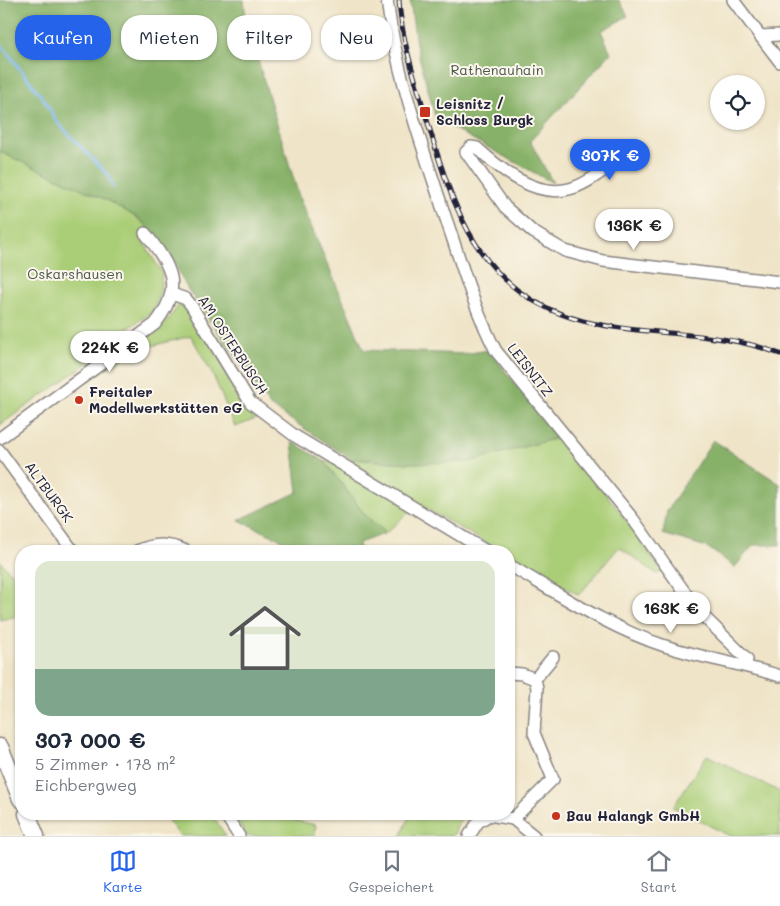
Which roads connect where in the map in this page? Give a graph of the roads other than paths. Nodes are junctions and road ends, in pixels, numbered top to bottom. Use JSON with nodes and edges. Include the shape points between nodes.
{"nodes":[{"id":1,"x":387,"y":0,"type":"edge"},
{"id":2,"x":733,"y":0,"type":"edge"},
{"id":3,"x":780,"y":35,"type":"edge"},
{"id":4,"x":760,"y":36,"type":"junction"},
{"id":5,"x":780,"y":62,"type":"edge"},
{"id":6,"x":616,"y":162,"type":"dead end"},
{"id":7,"x":145,"y":234,"type":"dead end"},
{"id":8,"x":780,"y":282,"type":"edge"},
{"id":9,"x":172,"y":294,"type":"junction"},
{"id":10,"x":0,"y":438,"type":"edge"},
{"id":11,"x":0,"y":450,"type":"edge"},
{"id":12,"x":69,"y":545,"type":"edge"},
{"id":13,"x":154,"y":545,"type":"edge"},
{"id":14,"x":173,"y":545,"type":"edge"},
{"id":15,"x":476,"y":545,"type":"edge"},
{"id":16,"x":515,"y":569,"type":"edge"},
{"id":17,"x":553,"y":657,"type":"dead end"},
{"id":18,"x":746,"y":665,"type":"junction"},
{"id":19,"x":515,"y":673,"type":"edge"},
{"id":20,"x":780,"y":676,"type":"edge"},
{"id":21,"x":535,"y":679,"type":"junction"},
{"id":22,"x":0,"y":747,"type":"edge"},
{"id":23,"x":5,"y":776,"type":"edge"},
{"id":24,"x":15,"y":790,"type":"edge"},
{"id":25,"x":515,"y":816,"type":"edge"},
{"id":26,"x":29,"y":820,"type":"edge"},
{"id":27,"x":229,"y":820,"type":"edge"},
{"id":28,"x":481,"y":820,"type":"edge"},
{"id":29,"x":515,"y":820,"type":"edge"},
{"id":30,"x":36,"y":836,"type":"edge"},
{"id":31,"x":239,"y":836,"type":"edge"},
{"id":32,"x":469,"y":836,"type":"edge"},
{"id":33,"x":534,"y":836,"type":"edge"}],
"edges":[{"from":1,"to":18,"type":"street","name":"LEISNITZ","via":[[392,38],[425,155],[481,320],[496,352],[633,519],[698,610],[747,659]]},
{"from":2,"to":4,"type":"street"},
{"from":3,"to":4,"type":"street"},
{"from":4,"to":5,"type":"street"},
{"from":6,"to":8,"type":"street","via":[[579,186],[554,190],[515,178],[477,148],[471,147],[466,152],[505,207],[533,232],[565,251],[603,260]]},
{"from":7,"to":9,"type":"street","via":[[165,258]]},
{"from":9,"to":10,"type":"street","via":[[166,311],[155,324]]},
{"from":9,"to":15,"type":"street","name":"AM OSTERBUSCH","via":[[186,299],[191,305],[250,402],[295,436]]},
{"from":11,"to":12,"type":"street","name":"ALTBURGK"},
{"from":13,"to":14,"type":"street"},
{"from":16,"to":18,"type":"street","via":[[592,614],[638,636],[666,647]]},
{"from":17,"to":21,"type":"street"},
{"from":18,"to":20,"type":"street"},
{"from":19,"to":21,"type":"street"},
{"from":21,"to":25,"type":"street","via":[[534,733],[553,779]]},
{"from":22,"to":23,"type":"main road"},
{"from":23,"to":24,"type":"main road"},
{"from":26,"to":30,"type":"main road"},
{"from":27,"to":31,"type":"street"},
{"from":28,"to":32,"type":"street"},
{"from":29,"to":33,"type":"street"}]}
